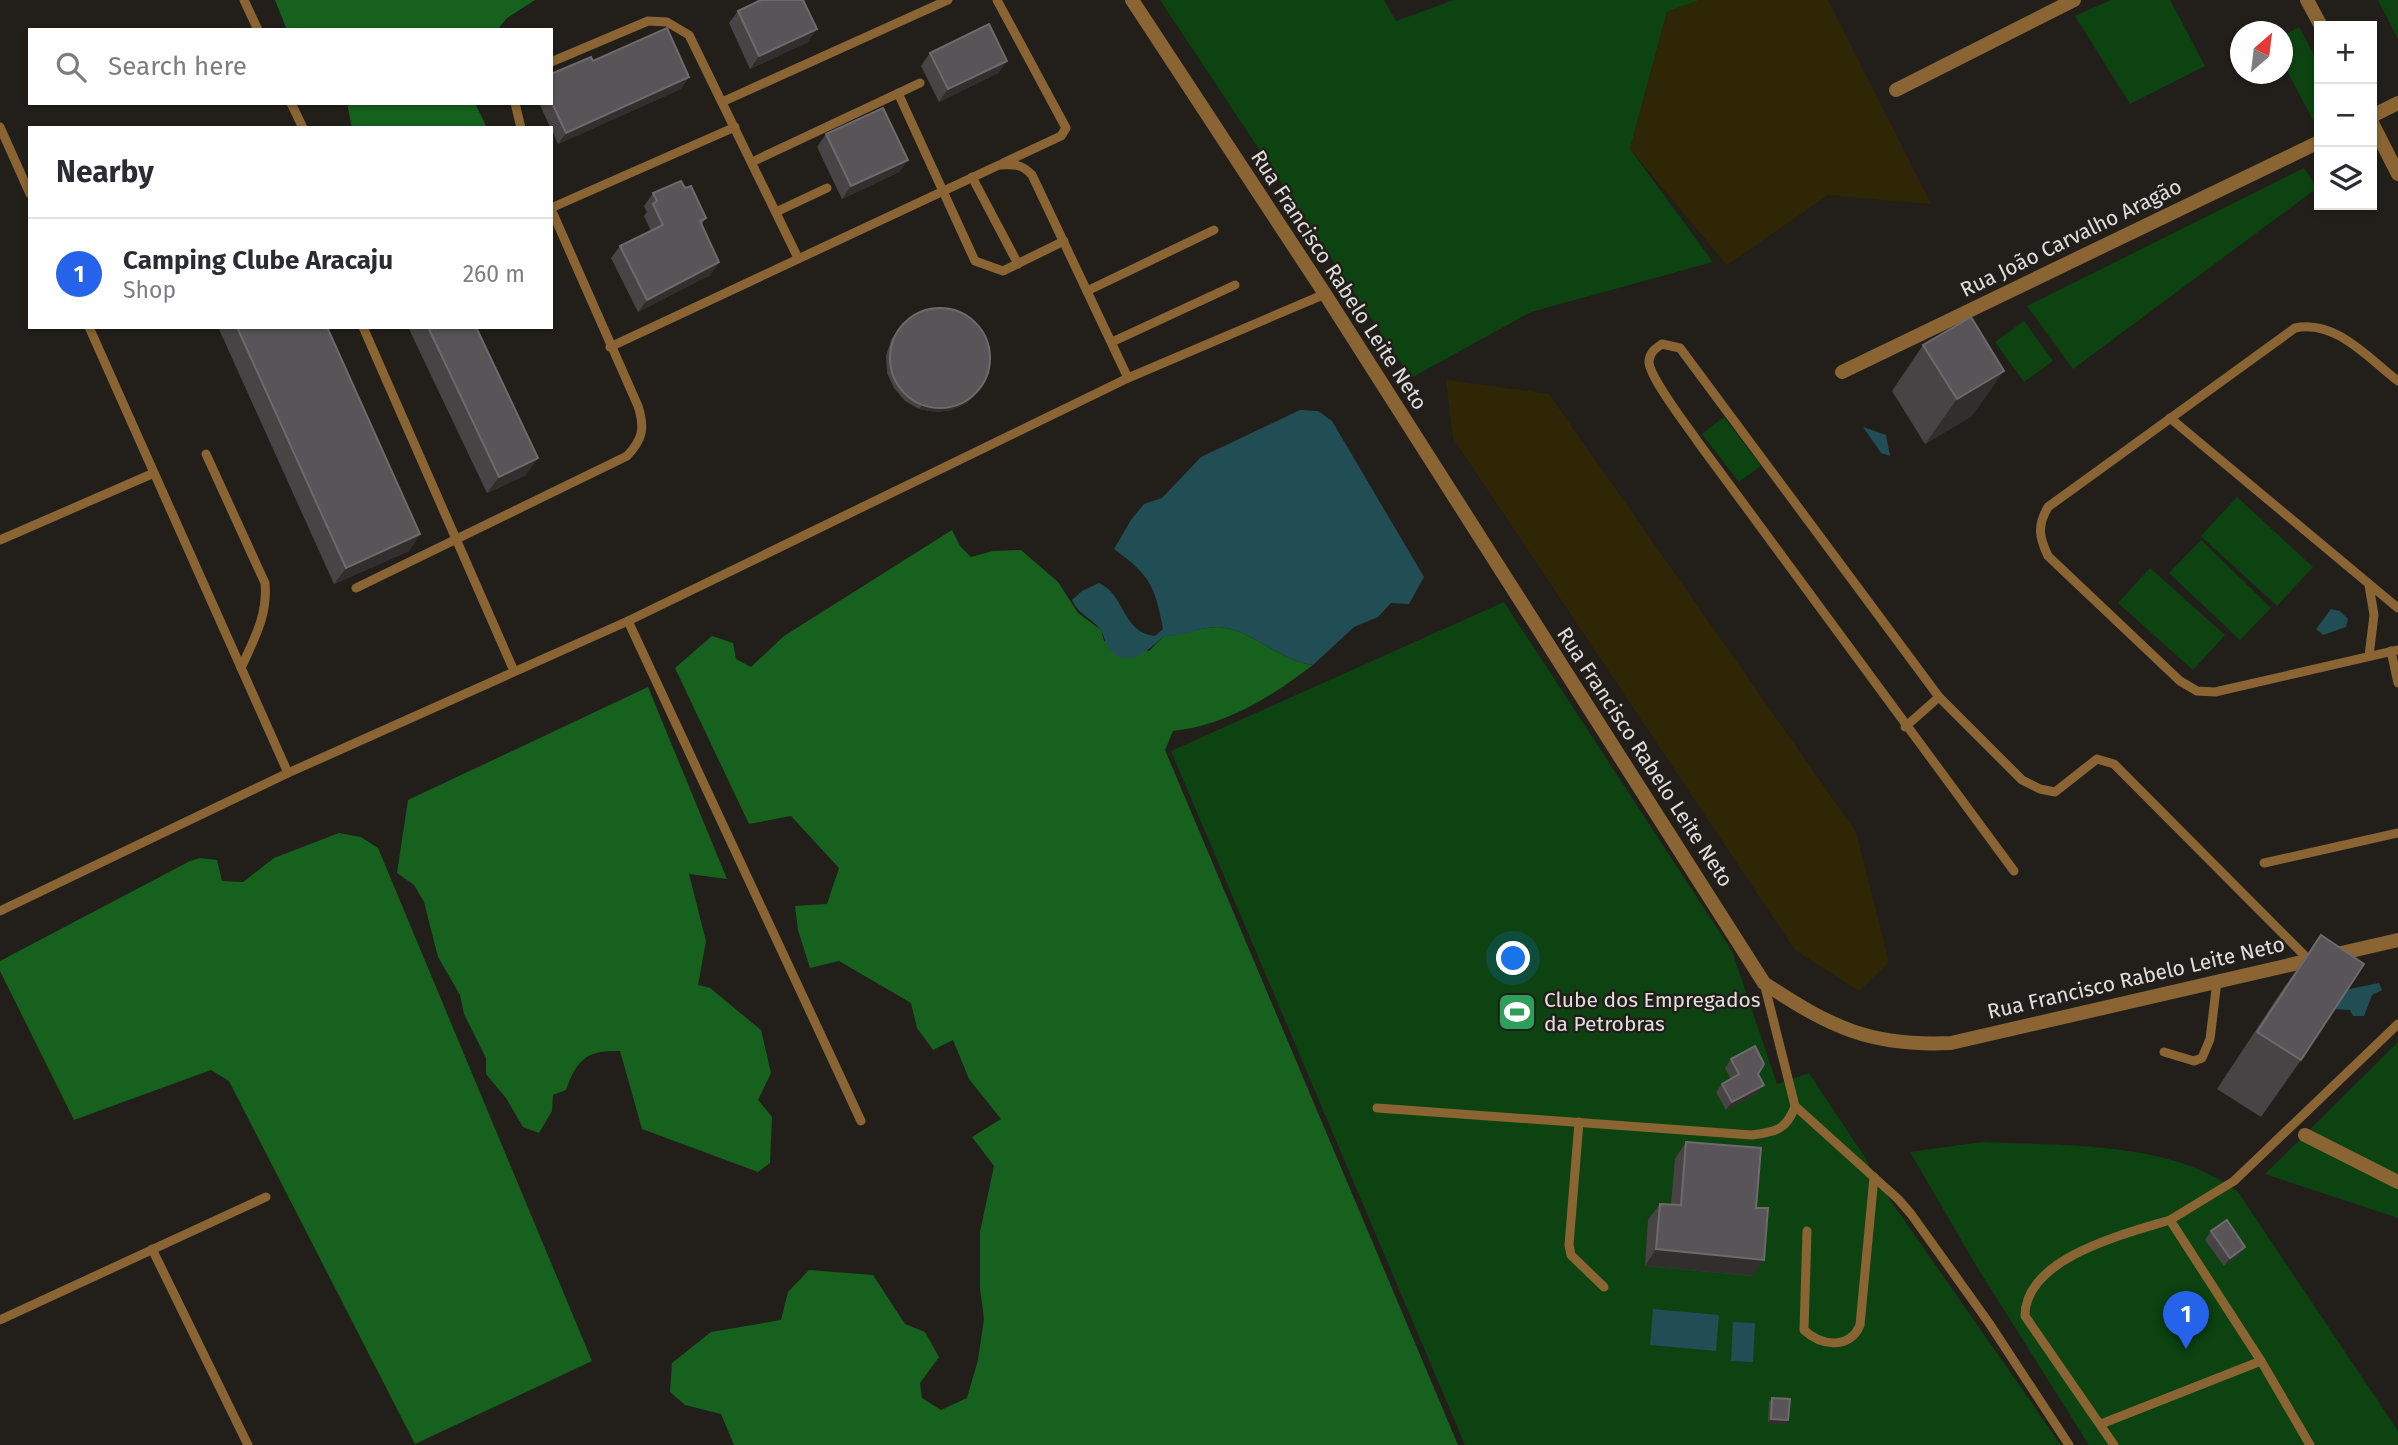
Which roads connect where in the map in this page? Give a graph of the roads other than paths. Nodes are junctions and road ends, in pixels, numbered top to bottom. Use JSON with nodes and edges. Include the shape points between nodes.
{"nodes":[{"id":1,"x":244,"y":0,"type":"edge"},
{"id":2,"x":947,"y":0,"type":"edge"},
{"id":3,"x":997,"y":0,"type":"edge"},
{"id":4,"x":1132,"y":0,"type":"edge"},
{"id":5,"x":2074,"y":0,"type":"edge"},
{"id":6,"x":2307,"y":0,"type":"edge"},
{"id":7,"x":2318,"y":21,"type":"edge"},
{"id":8,"x":257,"y":28,"type":"edge"},
{"id":9,"x":553,"y":61,"type":"edge"},
{"id":10,"x":920,"y":83,"type":"dead end"},
{"id":11,"x":1896,"y":90,"type":"dead end"},
{"id":12,"x":898,"y":93,"type":"junction"},
{"id":13,"x":722,"y":102,"type":"junction"},
{"id":14,"x":2398,"y":103,"type":"edge"},
{"id":15,"x":293,"y":105,"type":"edge"},
{"id":16,"x":515,"y":105,"type":"edge"},
{"id":17,"x":2377,"y":114,"type":"edge"},
{"id":18,"x":302,"y":126,"type":"edge"},
{"id":19,"x":521,"y":126,"type":"edge"},
{"id":20,"x":0,"y":127,"type":"edge"},
{"id":21,"x":735,"y":127,"type":"junction"},
{"id":22,"x":2377,"y":133,"type":"edge"},
{"id":23,"x":2314,"y":144,"type":"edge"},
{"id":24,"x":752,"y":162,"type":"junction"},
{"id":25,"x":999,"y":164,"type":"junction"},
{"id":26,"x":2398,"y":174,"type":"edge"},
{"id":27,"x":972,"y":177,"type":"junction"},
{"id":28,"x":827,"y":188,"type":"dead end"},
{"id":29,"x":28,"y":190,"type":"edge"},
{"id":30,"x":942,"y":191,"type":"junction"},
{"id":31,"x":553,"y":208,"type":"edge"},
{"id":32,"x":776,"y":212,"type":"junction"},
{"id":33,"x":553,"y":214,"type":"edge"},
{"id":34,"x":1214,"y":230,"type":"dead end"},
{"id":35,"x":1064,"y":242,"type":"junction"},
{"id":36,"x":798,"y":258,"type":"junction"},
{"id":37,"x":1018,"y":264,"type":"junction"},
{"id":38,"x":1235,"y":285,"type":"dead end"},
{"id":39,"x":1087,"y":291,"type":"junction"},
{"id":40,"x":1325,"y":294,"type":"junction"},
{"id":41,"x":90,"y":329,"type":"edge"},
{"id":42,"x":364,"y":329,"type":"edge"},
{"id":43,"x":1112,"y":342,"type":"junction"},
{"id":44,"x":610,"y":347,"type":"junction"},
{"id":45,"x":1842,"y":372,"type":"dead end"},
{"id":46,"x":1128,"y":378,"type":"junction"},
{"id":47,"x":2398,"y":381,"type":"edge"},
{"id":48,"x":2170,"y":418,"type":"junction"},
{"id":49,"x":206,"y":454,"type":"dead end"},
{"id":50,"x":154,"y":473,"type":"junction"},
{"id":51,"x":457,"y":539,"type":"junction"},
{"id":52,"x":0,"y":540,"type":"edge"},
{"id":53,"x":2369,"y":584,"type":"junction"},
{"id":54,"x":356,"y":588,"type":"dead end"},
{"id":55,"x":2398,"y":608,"type":"edge"},
{"id":56,"x":628,"y":621,"type":"junction"},
{"id":57,"x":2395,"y":650,"type":"edge"},
{"id":58,"x":2369,"y":656,"type":"junction"},
{"id":59,"x":241,"y":668,"type":"junction"},
{"id":60,"x":514,"y":671,"type":"junction"},
{"id":61,"x":2398,"y":683,"type":"edge"},
{"id":62,"x":1939,"y":697,"type":"junction"},
{"id":63,"x":1905,"y":727,"type":"junction"},
{"id":64,"x":288,"y":773,"type":"junction"},
{"id":65,"x":2398,"y":833,"type":"edge"},
{"id":66,"x":2264,"y":863,"type":"dead end"},
{"id":67,"x":2014,"y":871,"type":"dead end"},
{"id":68,"x":0,"y":911,"type":"edge"},
{"id":69,"x":2398,"y":940,"type":"edge"},
{"id":70,"x":2308,"y":959,"type":"junction"},
{"id":71,"x":2217,"y":981,"type":"junction"},
{"id":72,"x":1764,"y":983,"type":"junction"},
{"id":73,"x":2398,"y":1024,"type":"edge"},
{"id":74,"x":2164,"y":1052,"type":"dead end"},
{"id":75,"x":1795,"y":1106,"type":"junction"},
{"id":76,"x":1377,"y":1108,"type":"dead end"},
{"id":77,"x":861,"y":1121,"type":"dead end"},
{"id":78,"x":1578,"y":1122,"type":"junction"},
{"id":79,"x":2305,"y":1135,"type":"dead end"},
{"id":80,"x":1874,"y":1177,"type":"junction"},
{"id":81,"x":2398,"y":1182,"type":"edge"},
{"id":82,"x":266,"y":1197,"type":"dead end"},
{"id":83,"x":2170,"y":1220,"type":"junction"},
{"id":84,"x":1807,"y":1231,"type":"dead end"},
{"id":85,"x":152,"y":1249,"type":"junction"},
{"id":86,"x":1604,"y":1287,"type":"dead end"},
{"id":87,"x":0,"y":1320,"type":"edge"},
{"id":88,"x":2261,"y":1362,"type":"junction"},
{"id":89,"x":2101,"y":1424,"type":"junction"},
{"id":90,"x":248,"y":1445,"type":"edge"},
{"id":91,"x":2069,"y":1445,"type":"edge"},
{"id":92,"x":2114,"y":1445,"type":"edge"},
{"id":93,"x":2310,"y":1445,"type":"edge"}],
"edges":[{"from":1,"to":8,"type":"lane"},
{"from":2,"to":13,"type":"lane"},
{"from":3,"to":25,"type":"lane","via":[[1066,128],[1061,136]]},
{"from":4,"to":40,"type":"street","name":"Rua Francisco Rabelo Leite Neto"},
{"from":5,"to":11,"type":"street"},
{"from":6,"to":7,"type":"street"},
{"from":9,"to":13,"type":"lane","via":[[649,21],[667,22],[689,35]]},
{"from":10,"to":12,"type":"lane"},
{"from":12,"to":24,"type":"lane"},
{"from":12,"to":30,"type":"lane"},
{"from":13,"to":21,"type":"lane"},
{"from":14,"to":17,"type":"street"},
{"from":15,"to":18,"type":"lane"},
{"from":16,"to":19,"type":"lane"},
{"from":20,"to":29,"type":"lane"},
{"from":21,"to":24,"type":"lane"},
{"from":21,"to":31,"type":"lane"},
{"from":22,"to":26,"type":"street"},
{"from":23,"to":45,"type":"street","name":"Rua João Carvalho Aragão"},
{"from":24,"to":32,"type":"lane"},
{"from":25,"to":27,"type":"lane"},
{"from":25,"to":35,"type":"lane","via":[[1023,166],[1032,176]]},
{"from":27,"to":30,"type":"lane"},
{"from":27,"to":37,"type":"lane"},
{"from":28,"to":32,"type":"lane"},
{"from":30,"to":36,"type":"lane"},
{"from":30,"to":37,"type":"lane","via":[[975,261],[1003,271]]},
{"from":32,"to":36,"type":"lane"},
{"from":33,"to":44,"type":"lane"},
{"from":34,"to":39,"type":"lane"},
{"from":35,"to":37,"type":"lane"},
{"from":35,"to":39,"type":"lane"},
{"from":36,"to":44,"type":"lane"},
{"from":38,"to":43,"type":"lane"},
{"from":39,"to":43,"type":"lane"},
{"from":40,"to":46,"type":"lane"},
{"from":40,"to":72,"type":"street","name":"Rua Francisco Rabelo Leite Neto"},
{"from":41,"to":50,"type":"lane"},
{"from":42,"to":51,"type":"lane"},
{"from":43,"to":46,"type":"lane"},
{"from":44,"to":51,"type":"lane","via":[[644,425],[640,442],[627,456]]},
{"from":46,"to":56,"type":"lane"},
{"from":47,"to":48,"type":"lane","via":[[2328,329],[2309,324],[2295,328]]},
{"from":48,"to":53,"type":"lane"},
{"from":48,"to":58,"type":"lane","via":[[2048,507],[2040,521],[2039,538],[2048,556],[2161,665],[2197,691],[2215,692]]},
{"from":49,"to":59,"type":"lane","via":[[265,583],[263,621]]},
{"from":50,"to":52,"type":"lane"},
{"from":50,"to":59,"type":"lane"},
{"from":51,"to":54,"type":"lane"},
{"from":51,"to":60,"type":"lane"},
{"from":53,"to":55,"type":"lane"},
{"from":53,"to":58,"type":"lane","via":[[2374,615]]},
{"from":56,"to":60,"type":"lane"},
{"from":56,"to":77,"type":"lane"},
{"from":57,"to":58,"type":"lane"},
{"from":57,"to":61,"type":"lane"},
{"from":59,"to":64,"type":"lane"},
{"from":60,"to":64,"type":"lane"},
{"from":62,"to":63,"type":"lane"},
{"from":62,"to":63,"type":"lane","via":[[1689,358],[1670,344],[1653,350],[1650,366],[1698,442]]},
{"from":62,"to":70,"type":"lane","via":[[2022,780],[2040,789],[2055,792],[2097,759],[2114,764]]},
{"from":63,"to":67,"type":"lane"},
{"from":64,"to":68,"type":"lane"},
{"from":65,"to":66,"type":"lane"},
{"from":69,"to":70,"type":"street","name":"Rua Francisco Rabelo Leite Neto"},
{"from":70,"to":71,"type":"street","name":"Rua Francisco Rabelo Leite Neto"},
{"from":71,"to":72,"type":"street","name":"Rua Francisco Rabelo Leite Neto","via":[[1951,1042],[1909,1045],[1854,1034]]},
{"from":71,"to":74,"type":"lane","via":[[2210,1039],[2202,1058],[2194,1062]]},
{"from":72,"to":75,"type":"lane"},
{"from":73,"to":83,"type":"lane","via":[[2234,1181]]},
{"from":75,"to":78,"type":"lane","via":[[1789,1122],[1776,1132],[1752,1135]]},
{"from":75,"to":80,"type":"lane"},
{"from":76,"to":78,"type":"lane"},
{"from":78,"to":86,"type":"lane","via":[[1569,1245],[1571,1255]]},
{"from":79,"to":81,"type":"street"},
{"from":80,"to":84,"type":"lane","via":[[1860,1325],[1850,1339],[1820,1342],[1804,1330]]},
{"from":80,"to":91,"type":"lane","via":[[1910,1214],[1989,1322]]},
{"from":82,"to":85,"type":"lane"},
{"from":83,"to":88,"type":"lane"},
{"from":83,"to":89,"type":"lane","via":[[2115,1237],[2046,1271],[2025,1300],[2025,1316]]},
{"from":85,"to":87,"type":"lane"},
{"from":85,"to":90,"type":"lane"},
{"from":88,"to":89,"type":"lane"},
{"from":88,"to":93,"type":"lane"},
{"from":89,"to":92,"type":"lane"}]}
